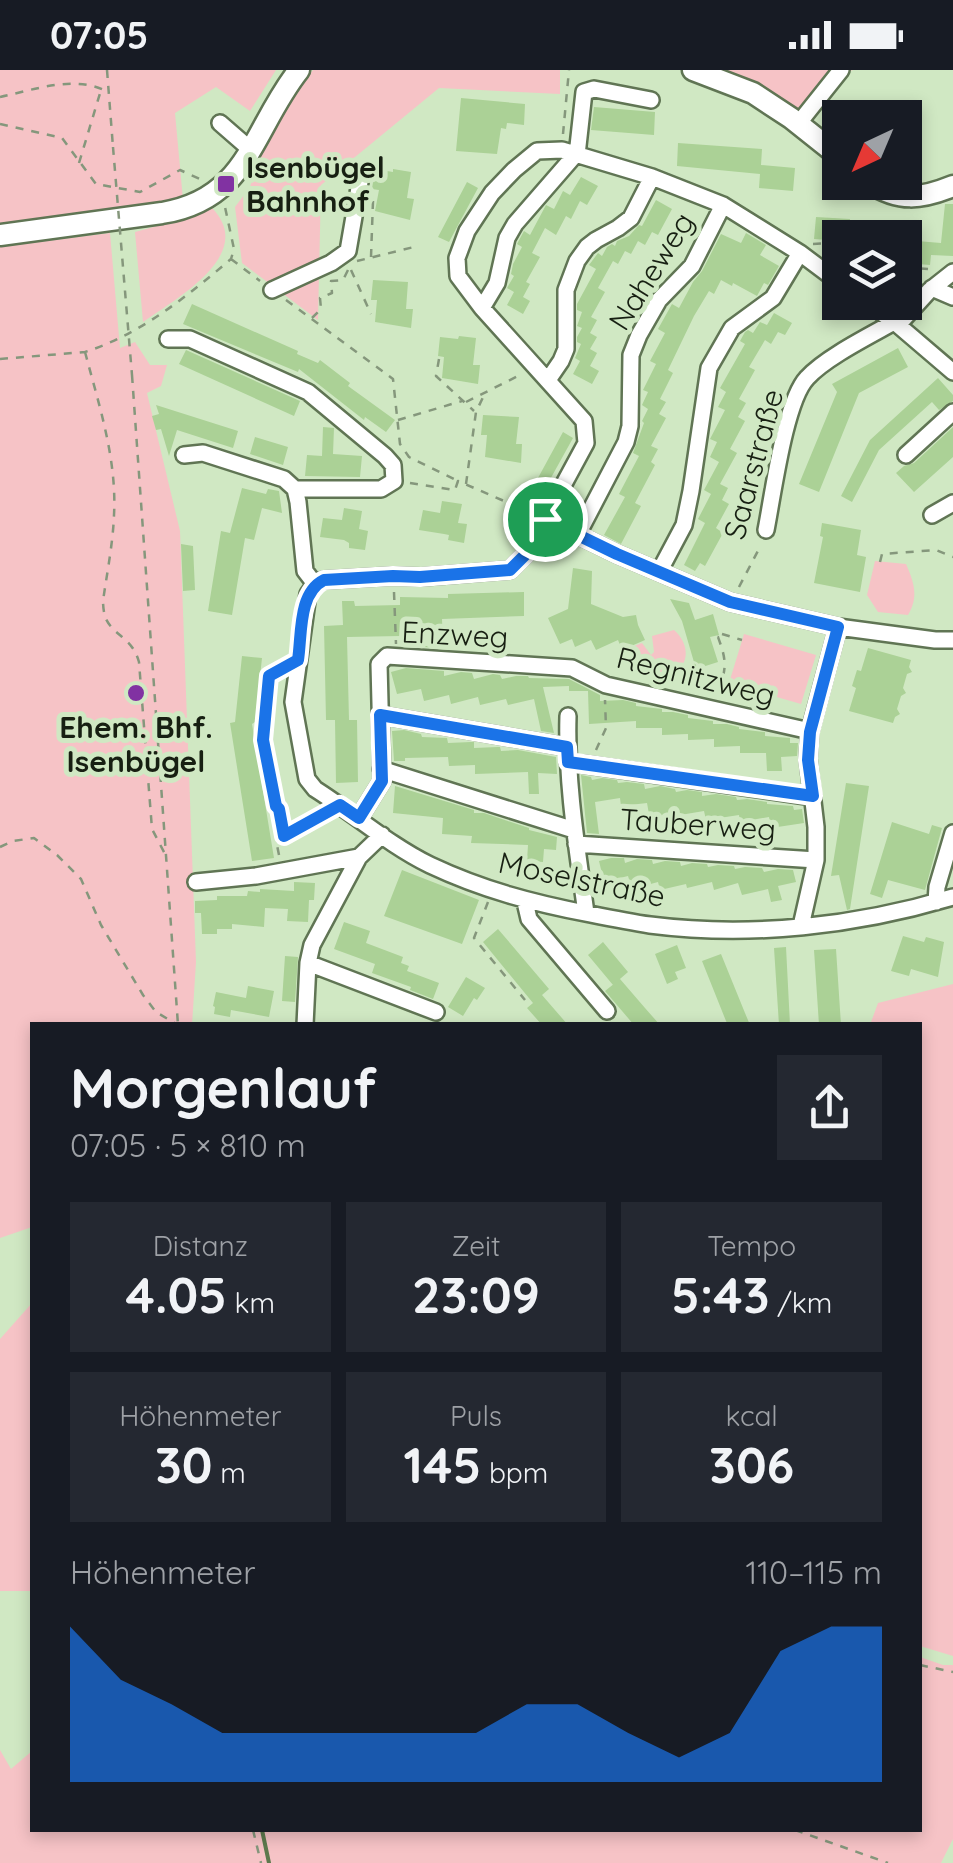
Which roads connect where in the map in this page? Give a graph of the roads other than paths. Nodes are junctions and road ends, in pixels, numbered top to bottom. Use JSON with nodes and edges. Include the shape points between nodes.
{"nodes":[{"id":1,"x":298,"y":70,"type":"edge"},
{"id":2,"x":693,"y":70,"type":"edge"},
{"id":3,"x":841,"y":70,"type":"edge"},
{"id":4,"x":651,"y":100,"type":"dead end"},
{"id":5,"x":220,"y":123,"type":"dead end"},
{"id":6,"x":798,"y":124,"type":"junction"},
{"id":7,"x":822,"y":143,"type":"edge"},
{"id":8,"x":251,"y":150,"type":"junction"},
{"id":9,"x":571,"y":153,"type":"junction"},
{"id":10,"x":652,"y":177,"type":"junction"},
{"id":11,"x":360,"y":182,"type":"dead end"},
{"id":12,"x":953,"y":186,"type":"edge"},
{"id":13,"x":922,"y":195,"type":"edge"},
{"id":14,"x":723,"y":205,"type":"junction"},
{"id":15,"x":0,"y":234,"type":"edge"},
{"id":16,"x":794,"y":249,"type":"junction"},
{"id":17,"x":822,"y":269,"type":"edge"},
{"id":18,"x":953,"y":272,"type":"edge"},
{"id":19,"x":932,"y":288,"type":"junction"},
{"id":20,"x":272,"y":290,"type":"road end"},
{"id":21,"x":953,"y":296,"type":"edge"},
{"id":22,"x":482,"y":308,"type":"junction"},
{"id":23,"x":891,"y":320,"type":"edge"},
{"id":24,"x":896,"y":324,"type":"junction"},
{"id":25,"x":168,"y":339,"type":"dead end"},
{"id":26,"x":953,"y":372,"type":"edge"},
{"id":27,"x":548,"y":380,"type":"junction"},
{"id":28,"x":953,"y":412,"type":"edge"},
{"id":29,"x":184,"y":455,"type":"dead end"},
{"id":30,"x":906,"y":455,"type":"dead end"},
{"id":31,"x":294,"y":488,"type":"junction"},
{"id":32,"x":953,"y":503,"type":"edge"},
{"id":33,"x":932,"y":515,"type":"dead end"},
{"id":34,"x":545,"y":519,"type":"junction"},
{"id":35,"x":766,"y":530,"type":"road end"},
{"id":36,"x":576,"y":536,"type":"junction"},
{"id":37,"x":659,"y":572,"type":"junction"},
{"id":38,"x":315,"y":584,"type":"junction"},
{"id":39,"x":838,"y":627,"type":"junction"},
{"id":40,"x":953,"y":640,"type":"edge"},
{"id":41,"x":572,"y":668,"type":"joint"},
{"id":42,"x":380,"y":715,"type":"junction"},
{"id":43,"x":568,"y":716,"type":"dead end"},
{"id":44,"x":810,"y":732,"type":"junction"},
{"id":45,"x":568,"y":754,"type":"junction"},
{"id":46,"x":381,"y":769,"type":"junction"},
{"id":47,"x":813,"y":796,"type":"junction"},
{"id":48,"x":359,"y":818,"type":"junction"},
{"id":49,"x":953,"y":833,"type":"edge"},
{"id":50,"x":382,"y":834,"type":"junction"},
{"id":51,"x":575,"y":837,"type":"junction"},
{"id":52,"x":359,"y":857,"type":"junction"},
{"id":53,"x":816,"y":860,"type":"junction"},
{"id":54,"x":196,"y":882,"type":"dead end"},
{"id":55,"x":953,"y":897,"type":"edge"},
{"id":56,"x":525,"y":902,"type":"junction"},
{"id":57,"x":936,"y":902,"type":"junction"},
{"id":58,"x":586,"y":913,"type":"junction"},
{"id":59,"x":801,"y":926,"type":"junction"},
{"id":60,"x":308,"y":963,"type":"junction"},
{"id":61,"x":607,"y":1010,"type":"dead end"},
{"id":62,"x":436,"y":1012,"type":"dead end"},
{"id":63,"x":305,"y":1022,"type":"edge"}],
"edges":[{"from":1,"to":8,"type":"main road"},
{"from":2,"to":6,"type":"main road","via":[[754,93]]},
{"from":3,"to":6,"type":"street"},
{"from":4,"to":9,"type":"street","via":[[584,92]]},
{"from":5,"to":8,"type":"street"},
{"from":6,"to":7,"type":"main road"},
{"from":8,"to":15,"type":"main road","via":[[216,194],[185,210]]},
{"from":9,"to":10,"type":"street"},
{"from":9,"to":22,"type":"street","via":[[514,224]]},
{"from":9,"to":22,"type":"street","via":[[537,152],[492,194],[467,231],[458,276]]},
{"from":10,"to":14,"type":"street"},
{"from":10,"to":27,"type":"street","via":[[631,218],[587,247],[578,261],[566,290],[566,349]]},
{"from":11,"to":20,"type":"street","via":[[348,251]]},
{"from":12,"to":13,"type":"main road"},
{"from":14,"to":16,"type":"street"},
{"from":14,"to":36,"type":"street","name":"Naheweg","via":[[692,266],[659,300],[638,335],[626,442]]},
{"from":16,"to":17,"type":"street"},
{"from":16,"to":37,"type":"street","via":[[772,298],[732,328],[709,368],[684,525]]},
{"from":18,"to":19,"type":"street"},
{"from":19,"to":21,"type":"street"},
{"from":19,"to":24,"type":"street"},
{"from":22,"to":27,"type":"street"},
{"from":23,"to":24,"type":"street"},
{"from":24,"to":26,"type":"street"},
{"from":24,"to":35,"type":"street","name":"Saarstraße","via":[[806,378],[793,400]]},
{"from":25,"to":31,"type":"street","via":[[190,338],[308,392],[393,465],[394,481],[382,489]]},
{"from":27,"to":34,"type":"street","via":[[584,420],[586,443]]},
{"from":28,"to":30,"type":"street"},
{"from":29,"to":31,"type":"street","via":[[203,453]]},
{"from":31,"to":38,"type":"street","via":[[305,571]]},
{"from":32,"to":33,"type":"street"},
{"from":34,"to":36,"type":"street"},
{"from":34,"to":38,"type":"street","via":[[510,570]]},
{"from":36,"to":37,"type":"street"},
{"from":37,"to":39,"type":"street","via":[[730,602]]},
{"from":38,"to":48,"type":"street","name":"Moselstraße","via":[[308,594],[294,702],[307,779]]},
{"from":39,"to":40,"type":"street"},
{"from":39,"to":44,"type":"street"},
{"from":41,"to":42,"type":"street","name":"Enzweg","via":[[387,656],[379,664]]},
{"from":41,"to":44,"type":"street","name":"Regnitzweg","via":[[604,684]]},
{"from":42,"to":45,"type":"street"},
{"from":42,"to":46,"type":"street","name":"Enzweg"},
{"from":43,"to":45,"type":"street"},
{"from":44,"to":47,"type":"street"},
{"from":45,"to":47,"type":"street","via":[[589,764]]},
{"from":45,"to":51,"type":"street"},
{"from":46,"to":48,"type":"street","name":"Enzweg","via":[[382,781]]},
{"from":46,"to":51,"type":"street","name":"Tauberweg"},
{"from":47,"to":53,"type":"street"},
{"from":48,"to":50,"type":"street","name":"Moselstraße"},
{"from":49,"to":57,"type":"street"},
{"from":50,"to":52,"type":"street"},
{"from":50,"to":56,"type":"street","name":"Moselstraße","via":[[425,862]]},
{"from":51,"to":53,"type":"street","name":"Tauberweg"},
{"from":51,"to":58,"type":"street"},
{"from":52,"to":54,"type":"street"},
{"from":52,"to":60,"type":"street"},
{"from":53,"to":59,"type":"street"},
{"from":55,"to":57,"type":"street","name":"Moselstraße"},
{"from":56,"to":58,"type":"street","name":"Moselstraße"},
{"from":56,"to":61,"type":"street","via":[[529,919]]},
{"from":57,"to":59,"type":"street","name":"Moselstraße"},
{"from":58,"to":59,"type":"street","name":"Moselstraße","via":[[704,929]]},
{"from":60,"to":62,"type":"street"},
{"from":60,"to":63,"type":"street"}]}
